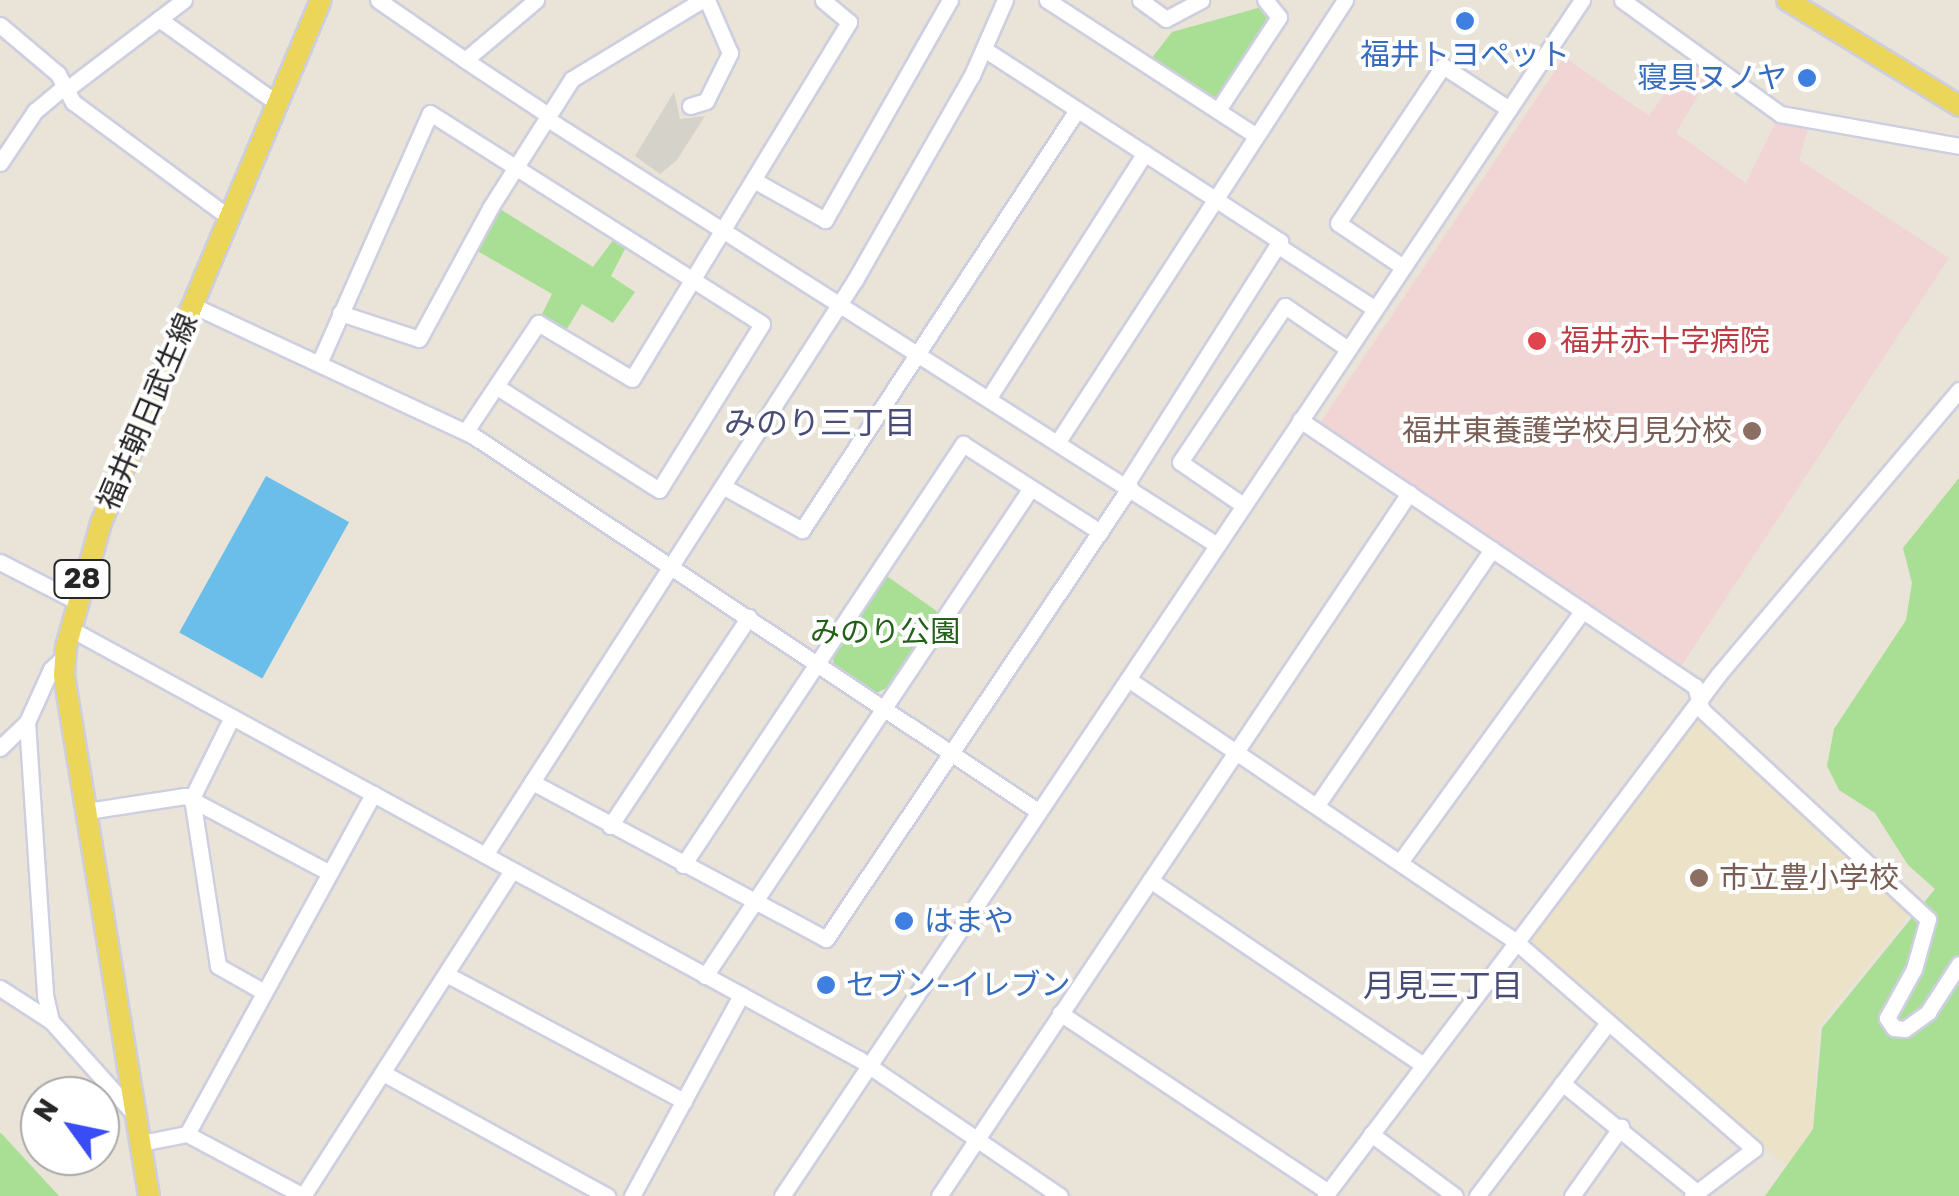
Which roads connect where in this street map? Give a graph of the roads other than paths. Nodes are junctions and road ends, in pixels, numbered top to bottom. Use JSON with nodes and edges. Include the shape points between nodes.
{"nodes":[{"id":1,"x":321,"y":0,"type":"edge"},
{"id":2,"x":536,"y":0,"type":"edge"},
{"id":3,"x":705,"y":0,"type":"edge"},
{"id":4,"x":823,"y":0,"type":"edge"},
{"id":5,"x":950,"y":0,"type":"edge"},
{"id":6,"x":1005,"y":0,"type":"edge"},
{"id":7,"x":1047,"y":0,"type":"edge"},
{"id":8,"x":1140,"y":0,"type":"edge"},
{"id":9,"x":1201,"y":0,"type":"edge"},
{"id":10,"x":1266,"y":0,"type":"edge"},
{"id":11,"x":1344,"y":0,"type":"edge"},
{"id":12,"x":1582,"y":0,"type":"edge"},
{"id":13,"x":1622,"y":0,"type":"edge"},
{"id":14,"x":1787,"y":0,"type":"edge"},
{"id":15,"x":181,"y":1,"type":"edge"},
{"id":16,"x":389,"y":3,"type":"edge"},
{"id":17,"x":517,"y":6,"type":"edge"},
{"id":18,"x":159,"y":19,"type":"junction"},
{"id":19,"x":0,"y":25,"type":"edge"},
{"id":20,"x":984,"y":50,"type":"junction"},
{"id":21,"x":466,"y":60,"type":"junction"},
{"id":22,"x":66,"y":88,"type":"junction"},
{"id":23,"x":278,"y":104,"type":"junction"},
{"id":24,"x":690,"y":106,"type":"dead end"},
{"id":25,"x":1959,"y":106,"type":"edge"},
{"id":26,"x":1509,"y":109,"type":"junction"},
{"id":27,"x":1077,"y":110,"type":"junction"},
{"id":28,"x":1218,"y":110,"type":"junction"},
{"id":29,"x":547,"y":116,"type":"junction"},
{"id":30,"x":1255,"y":134,"type":"junction"},
{"id":31,"x":1959,"y":146,"type":"edge"},
{"id":32,"x":1145,"y":153,"type":"junction"},
{"id":33,"x":0,"y":164,"type":"edge"},
{"id":34,"x":517,"y":165,"type":"junction"},
{"id":35,"x":758,"y":182,"type":"junction"},
{"id":36,"x":1212,"y":197,"type":"junction"},
{"id":37,"x":230,"y":218,"type":"junction"},
{"id":38,"x":727,"y":230,"type":"junction"},
{"id":39,"x":1277,"y":245,"type":"junction"},
{"id":40,"x":1403,"y":267,"type":"junction"},
{"id":41,"x":697,"y":278,"type":"junction"},
{"id":42,"x":842,"y":302,"type":"junction"},
{"id":43,"x":194,"y":306,"type":"junction"},
{"id":44,"x":1375,"y":309,"type":"junction"},
{"id":45,"x":340,"y":313,"type":"junction"},
{"id":46,"x":1348,"y":349,"type":"junction"},
{"id":47,"x":921,"y":352,"type":"junction"},
{"id":48,"x":320,"y":361,"type":"junction"},
{"id":49,"x":496,"y":386,"type":"junction"},
{"id":50,"x":1959,"y":390,"type":"edge"},
{"id":51,"x":990,"y":396,"type":"junction"},
{"id":52,"x":1300,"y":420,"type":"junction"},
{"id":53,"x":466,"y":432,"type":"junction"},
{"id":54,"x":1059,"y":440,"type":"junction"},
{"id":55,"x":1128,"y":486,"type":"junction"},
{"id":56,"x":726,"y":488,"type":"junction"},
{"id":57,"x":1031,"y":488,"type":"junction"},
{"id":58,"x":1409,"y":493,"type":"junction"},
{"id":59,"x":1244,"y":505,"type":"junction"},
{"id":60,"x":1100,"y":532,"type":"junction"},
{"id":61,"x":1217,"y":545,"type":"junction"},
{"id":62,"x":1492,"y":549,"type":"junction"},
{"id":63,"x":0,"y":562,"type":"edge"},
{"id":64,"x":670,"y":567,"type":"junction"},
{"id":65,"x":74,"y":600,"type":"junction"},
{"id":66,"x":1583,"y":610,"type":"junction"},
{"id":67,"x":748,"y":616,"type":"junction"},
{"id":68,"x":69,"y":628,"type":"junction"},
{"id":69,"x":65,"y":656,"type":"junction"},
{"id":70,"x":818,"y":663,"type":"junction"},
{"id":71,"x":1128,"y":679,"type":"junction"},
{"id":72,"x":1700,"y":698,"type":"junction"},
{"id":73,"x":885,"y":708,"type":"junction"},
{"id":74,"x":232,"y":718,"type":"junction"},
{"id":75,"x":27,"y":722,"type":"junction"},
{"id":76,"x":0,"y":748,"type":"edge"},
{"id":77,"x":1237,"y":750,"type":"junction"},
{"id":78,"x":953,"y":754,"type":"junction"},
{"id":79,"x":532,"y":782,"type":"junction"},
{"id":80,"x":373,"y":794,"type":"junction"},
{"id":81,"x":192,"y":798,"type":"junction"},
{"id":82,"x":1318,"y":805,"type":"junction"},
{"id":83,"x":87,"y":811,"type":"junction"},
{"id":84,"x":1038,"y":811,"type":"junction"},
{"id":85,"x":610,"y":826,"type":"junction"},
{"id":86,"x":485,"y":856,"type":"junction"},
{"id":87,"x":1400,"y":862,"type":"junction"},
{"id":88,"x":683,"y":865,"type":"junction"},
{"id":89,"x":512,"y":870,"type":"junction"},
{"id":90,"x":330,"y":873,"type":"junction"},
{"id":91,"x":1150,"y":880,"type":"junction"},
{"id":92,"x":752,"y":903,"type":"junction"},
{"id":93,"x":1515,"y":941,"type":"junction"},
{"id":94,"x":1959,"y":964,"type":"edge"},
{"id":95,"x":446,"y":974,"type":"junction"},
{"id":96,"x":705,"y":976,"type":"junction"},
{"id":97,"x":0,"y":988,"type":"edge"},
{"id":98,"x":264,"y":992,"type":"junction"},
{"id":99,"x":741,"y":995,"type":"junction"},
{"id":100,"x":1060,"y":1013,"type":"junction"},
{"id":101,"x":50,"y":1022,"type":"junction"},
{"id":102,"x":1607,"y":1024,"type":"junction"},
{"id":103,"x":1423,"y":1065,"type":"junction"},
{"id":104,"x":869,"y":1066,"type":"junction"},
{"id":105,"x":383,"y":1073,"type":"junction"},
{"id":106,"x":1562,"y":1083,"type":"junction"},
{"id":107,"x":684,"y":1101,"type":"junction"},
{"id":108,"x":136,"y":1116,"type":"junction"},
{"id":109,"x":1622,"y":1126,"type":"junction"},
{"id":110,"x":187,"y":1134,"type":"junction"},
{"id":111,"x":1372,"y":1134,"type":"junction"},
{"id":112,"x":977,"y":1140,"type":"junction"},
{"id":113,"x":141,"y":1143,"type":"junction"},
{"id":114,"x":1327,"y":1194,"type":"edge"},
{"id":115,"x":1695,"y":1194,"type":"edge"},
{"id":116,"x":149,"y":1196,"type":"edge"},
{"id":117,"x":303,"y":1196,"type":"edge"},
{"id":118,"x":608,"y":1196,"type":"edge"},
{"id":119,"x":632,"y":1196,"type":"edge"},
{"id":120,"x":782,"y":1196,"type":"edge"},
{"id":121,"x":939,"y":1196,"type":"edge"},
{"id":122,"x":1060,"y":1196,"type":"edge"},
{"id":123,"x":1455,"y":1196,"type":"edge"},
{"id":124,"x":1477,"y":1196,"type":"edge"},
{"id":125,"x":1572,"y":1196,"type":"edge"}],
"edges":[{"from":1,"to":23,"type":"main road","name":"福井朝日武生線","number":"28"},
{"from":2,"to":17,"type":"street"},
{"from":3,"to":24,"type":"street","via":[[730,52],[706,101]]},
{"from":3,"to":29,"type":"street","via":[[588,66]]},
{"from":4,"to":35,"type":"street","via":[[849,22]]},
{"from":5,"to":35,"type":"street","via":[[825,220]]},
{"from":6,"to":20,"type":"street"},
{"from":7,"to":28,"type":"street"},
{"from":8,"to":9,"type":"street","via":[[1166,19]]},
{"from":10,"to":28,"type":"street","via":[[1279,16]]},
{"from":11,"to":30,"type":"street"},
{"from":12,"to":26,"type":"street"},
{"from":13,"to":31,"type":"street","via":[[1780,114]]},
{"from":14,"to":25,"type":"main road"},
{"from":15,"to":18,"type":"street"},
{"from":16,"to":21,"type":"street"},
{"from":17,"to":21,"type":"street"},
{"from":18,"to":22,"type":"street"},
{"from":18,"to":23,"type":"street"},
{"from":19,"to":22,"type":"street"},
{"from":20,"to":27,"type":"street"},
{"from":20,"to":42,"type":"street"},
{"from":21,"to":29,"type":"street"},
{"from":22,"to":33,"type":"street","via":[[34,111]]},
{"from":22,"to":37,"type":"street","via":[[73,102]]},
{"from":23,"to":37,"type":"main road","name":"福井朝日武生線","number":"28"},
{"from":26,"to":40,"type":"street"},
{"from":26,"to":40,"type":"street","via":[[1443,66],[1338,224]]},
{"from":27,"to":32,"type":"street"},
{"from":27,"to":47,"type":"street"},
{"from":28,"to":30,"type":"street"},
{"from":29,"to":34,"type":"street"},
{"from":29,"to":38,"type":"street"},
{"from":30,"to":36,"type":"street"},
{"from":32,"to":36,"type":"street"},
{"from":32,"to":51,"type":"street"},
{"from":34,"to":41,"type":"street"},
{"from":34,"to":45,"type":"street","via":[[420,339]]},
{"from":34,"to":45,"type":"street","via":[[437,114],[424,116]]},
{"from":35,"to":38,"type":"street"},
{"from":36,"to":39,"type":"street"},
{"from":36,"to":54,"type":"street"},
{"from":37,"to":43,"type":"main road","name":"福井朝日武生線","number":"28"},
{"from":38,"to":41,"type":"street"},
{"from":38,"to":42,"type":"street"},
{"from":39,"to":44,"type":"street"},
{"from":39,"to":55,"type":"street"},
{"from":40,"to":44,"type":"street"},
{"from":41,"to":49,"type":"street","via":[[632,379],[538,323]]},
{"from":41,"to":49,"type":"street","via":[[762,324],[659,490]]},
{"from":42,"to":47,"type":"street"},
{"from":42,"to":56,"type":"street"},
{"from":43,"to":48,"type":"street"},
{"from":43,"to":65,"type":"main road","name":"福井朝日武生線","number":"28"},
{"from":44,"to":46,"type":"street"},
{"from":45,"to":48,"type":"street"},
{"from":46,"to":52,"type":"street"},
{"from":46,"to":59,"type":"street","via":[[1285,306],[1180,462]]},
{"from":47,"to":51,"type":"street"},
{"from":47,"to":56,"type":"street","via":[[802,530]]},
{"from":48,"to":53,"type":"street"},
{"from":49,"to":53,"type":"street"},
{"from":50,"to":72,"type":"street"},
{"from":51,"to":54,"type":"street"},
{"from":52,"to":58,"type":"street"},
{"from":52,"to":59,"type":"street"},
{"from":53,"to":64,"type":"street"},
{"from":54,"to":55,"type":"street"},
{"from":55,"to":60,"type":"street"},
{"from":55,"to":61,"type":"street"},
{"from":56,"to":64,"type":"street"},
{"from":57,"to":60,"type":"street"},
{"from":57,"to":70,"type":"street","via":[[963,444]]},
{"from":57,"to":73,"type":"street"},
{"from":58,"to":62,"type":"street"},
{"from":58,"to":77,"type":"street"},
{"from":59,"to":61,"type":"street"},
{"from":60,"to":78,"type":"street"},
{"from":61,"to":71,"type":"street"},
{"from":62,"to":66,"type":"street"},
{"from":62,"to":82,"type":"street"},
{"from":63,"to":65,"type":"street"},
{"from":64,"to":67,"type":"street"},
{"from":64,"to":79,"type":"street"},
{"from":65,"to":68,"type":"main road","name":"福井朝日武生線","number":"28"},
{"from":66,"to":72,"type":"street","via":[[1696,686]]},
{"from":66,"to":87,"type":"street"},
{"from":67,"to":70,"type":"street"},
{"from":67,"to":85,"type":"street"},
{"from":68,"to":69,"type":"main road","name":"福井朝日武生線","number":"28"},
{"from":68,"to":74,"type":"street"},
{"from":69,"to":75,"type":"street","via":[[51,668]]},
{"from":69,"to":83,"type":"main road","name":"福井朝日武生線","number":"28"},
{"from":70,"to":73,"type":"street"},
{"from":70,"to":88,"type":"street"},
{"from":71,"to":77,"type":"street"},
{"from":71,"to":84,"type":"street"},
{"from":72,"to":93,"type":"street"},
{"from":72,"to":94,"type":"street","via":[[1702,710],[1928,918],[1914,969],[1887,1018],[1894,1028],[1905,1029],[1928,1012]]},
{"from":73,"to":78,"type":"street"},
{"from":73,"to":92,"type":"street"},
{"from":74,"to":80,"type":"street"},
{"from":74,"to":81,"type":"street"},
{"from":75,"to":76,"type":"street"},
{"from":75,"to":101,"type":"street"},
{"from":77,"to":82,"type":"street"},
{"from":77,"to":91,"type":"street"},
{"from":78,"to":84,"type":"street"},
{"from":78,"to":92,"type":"street","via":[[826,939]]},
{"from":79,"to":85,"type":"street"},
{"from":79,"to":86,"type":"street"},
{"from":80,"to":86,"type":"street"},
{"from":80,"to":90,"type":"street"},
{"from":81,"to":83,"type":"street"},
{"from":81,"to":90,"type":"street"},
{"from":81,"to":98,"type":"street","via":[[218,966]]},
{"from":82,"to":87,"type":"street"},
{"from":83,"to":108,"type":"main road","name":"福井朝日武生線","number":"28"},
{"from":84,"to":104,"type":"street"},
{"from":85,"to":88,"type":"street"},
{"from":86,"to":89,"type":"street"},
{"from":87,"to":93,"type":"street"},
{"from":88,"to":92,"type":"street"},
{"from":89,"to":95,"type":"street"},
{"from":89,"to":96,"type":"street"},
{"from":90,"to":98,"type":"street"},
{"from":91,"to":100,"type":"street"},
{"from":91,"to":103,"type":"street"},
{"from":92,"to":96,"type":"street"},
{"from":93,"to":102,"type":"street"},
{"from":93,"to":103,"type":"street"},
{"from":95,"to":105,"type":"street"},
{"from":95,"to":107,"type":"street"},
{"from":96,"to":99,"type":"street"},
{"from":97,"to":101,"type":"street"},
{"from":98,"to":110,"type":"street"},
{"from":99,"to":104,"type":"street"},
{"from":99,"to":107,"type":"street"},
{"from":100,"to":112,"type":"street"},
{"from":100,"to":114,"type":"street"},
{"from":101,"to":108,"type":"street"},
{"from":102,"to":106,"type":"street"},
{"from":102,"to":115,"type":"street","via":[[1754,1149]]},
{"from":103,"to":111,"type":"street"},
{"from":104,"to":112,"type":"street"},
{"from":104,"to":120,"type":"street"},
{"from":105,"to":117,"type":"street"},
{"from":105,"to":118,"type":"street"},
{"from":106,"to":109,"type":"street"},
{"from":106,"to":124,"type":"street"},
{"from":107,"to":119,"type":"street"},
{"from":108,"to":113,"type":"main road","name":"福井朝日武生線","number":"28"},
{"from":109,"to":115,"type":"street"},
{"from":109,"to":125,"type":"street"},
{"from":110,"to":113,"type":"street"},
{"from":110,"to":117,"type":"street"},
{"from":111,"to":114,"type":"street"},
{"from":111,"to":123,"type":"street"},
{"from":112,"to":121,"type":"street"},
{"from":112,"to":122,"type":"street"},
{"from":113,"to":116,"type":"main road","name":"福井朝日武生線","number":"28"}]}
